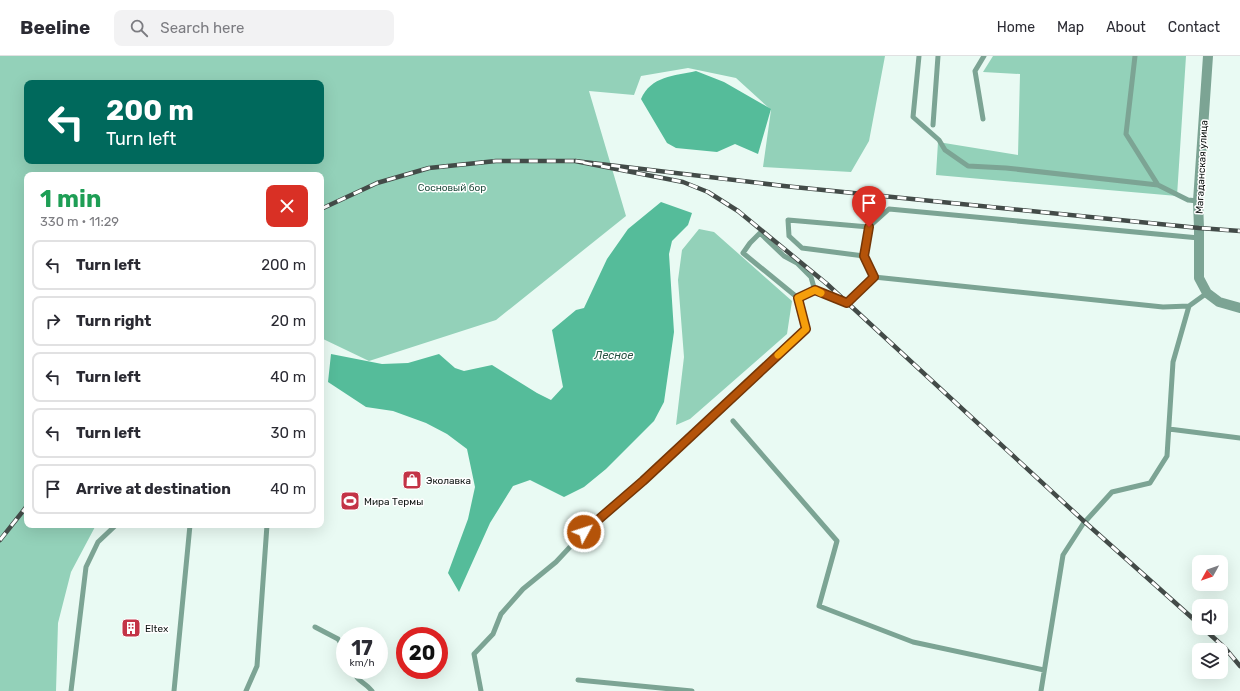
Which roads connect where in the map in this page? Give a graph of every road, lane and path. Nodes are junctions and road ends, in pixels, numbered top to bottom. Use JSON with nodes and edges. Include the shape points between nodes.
{"nodes":[{"id":1,"x":919,"y":56,"type":"edge"},
{"id":2,"x":938,"y":56,"type":"edge"},
{"id":3,"x":984,"y":56,"type":"edge"},
{"id":4,"x":1135,"y":56,"type":"edge"},
{"id":5,"x":1208,"y":56,"type":"edge"},
{"id":6,"x":983,"y":119,"type":"dead end"},
{"id":7,"x":933,"y":125,"type":"dead end"},
{"id":8,"x":1158,"y":185,"type":"junction"},
{"id":9,"x":1198,"y":201,"type":"junction"},
{"id":10,"x":869,"y":227,"type":"junction"},
{"id":11,"x":1199,"y":238,"type":"junction"},
{"id":12,"x":864,"y":256,"type":"junction"},
{"id":13,"x":874,"y":277,"type":"junction"},
{"id":14,"x":815,"y":290,"type":"junction"},
{"id":15,"x":1207,"y":293,"type":"junction"},
{"id":16,"x":798,"y":298,"type":"junction"},
{"id":17,"x":1189,"y":306,"type":"junction"},
{"id":18,"x":1240,"y":308,"type":"edge"},
{"id":19,"x":733,"y":421,"type":"dead end"},
{"id":20,"x":1169,"y":429,"type":"junction"},
{"id":21,"x":1240,"y":438,"type":"edge"},
{"id":22,"x":113,"y":528,"type":"edge"},
{"id":23,"x":190,"y":528,"type":"edge"},
{"id":24,"x":267,"y":528,"type":"edge"},
{"id":25,"x":315,"y":627,"type":"dead end"},
{"id":26,"x":336,"y":638,"type":"edge"},
{"id":27,"x":1044,"y":670,"type":"junction"},
{"id":28,"x":357,"y":679,"type":"edge"},
{"id":29,"x":578,"y":680,"type":"dead end"},
{"id":30,"x":72,"y":691,"type":"edge"},
{"id":31,"x":174,"y":691,"type":"edge"},
{"id":32,"x":246,"y":691,"type":"edge"},
{"id":33,"x":372,"y":691,"type":"edge"},
{"id":34,"x":481,"y":691,"type":"edge"},
{"id":35,"x":692,"y":691,"type":"edge"},
{"id":36,"x":1041,"y":691,"type":"edge"}],
"edges":[{"from":1,"to":8,"type":"lane","via":[[913,117],[939,140],[945,150],[968,166]]},
{"from":2,"to":7,"type":"lane"},
{"from":3,"to":6,"type":"lane","via":[[975,71]]},
{"from":4,"to":8,"type":"lane","via":[[1126,134]]},
{"from":5,"to":9,"type":"street","name":"Магаданская улица"},
{"from":8,"to":9,"type":"lane","via":[[1188,200]]},
{"from":9,"to":11,"type":"street","name":"Магаданская улица"},
{"from":10,"to":11,"type":"lane","via":[[889,209]]},
{"from":10,"to":12,"type":"lane"},
{"from":10,"to":12,"type":"lane","via":[[788,220],[789,236],[802,248]]},
{"from":11,"to":15,"type":"street","name":"Магаданская улица","via":[[1199,278]]},
{"from":12,"to":13,"type":"lane"},
{"from":13,"to":14,"type":"lane","via":[[847,303]]},
{"from":13,"to":17,"type":"lane","via":[[1163,307]]},
{"from":14,"to":16,"type":"lane"},
{"from":14,"to":16,"type":"lane","via":[[810,277],[797,263],[784,256],[760,233],[743,253]]},
{"from":15,"to":17,"type":"lane"},
{"from":15,"to":18,"type":"street","via":[[1219,302]]},
{"from":16,"to":34,"type":"lane","via":[[806,329],[643,481],[584,532],[556,562],[523,589],[501,614],[493,634],[474,654]]},
{"from":17,"to":20,"type":"lane","via":[[1173,362]]},
{"from":19,"to":27,"type":"lane","via":[[837,541],[818,606],[913,642]]},
{"from":20,"to":21,"type":"lane"},
{"from":20,"to":27,"type":"lane","via":[[1167,456],[1150,483],[1112,492],[1083,524],[1062,556]]},
{"from":22,"to":30,"type":"lane","via":[[98,542],[86,567]]},
{"from":23,"to":31,"type":"lane"},
{"from":24,"to":32,"type":"lane","via":[[257,666]]},
{"from":25,"to":26,"type":"lane"},
{"from":27,"to":36,"type":"lane"},
{"from":28,"to":33,"type":"lane"},
{"from":29,"to":35,"type":"lane"}]}
